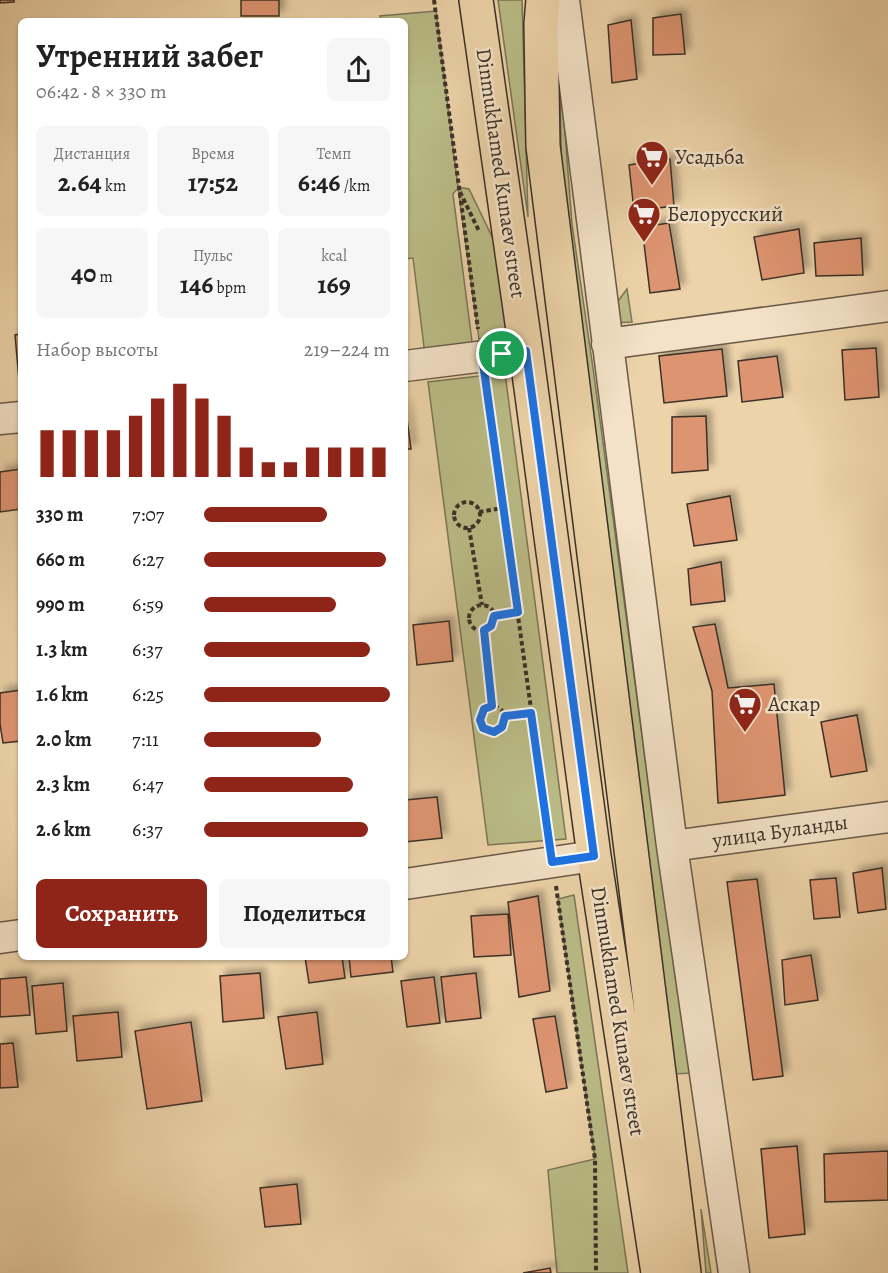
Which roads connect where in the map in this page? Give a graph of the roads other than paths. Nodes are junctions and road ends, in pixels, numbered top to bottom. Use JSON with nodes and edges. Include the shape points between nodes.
{"nodes":[{"id":1,"x":476,"y":0,"type":"edge"},
{"id":2,"x":543,"y":0,"type":"edge"},
{"id":3,"x":564,"y":0,"type":"edge"},
{"id":4,"x":888,"y":306,"type":"edge"},
{"id":5,"x":607,"y":344,"type":"junction"},
{"id":6,"x":526,"y":351,"type":"junction"},
{"id":7,"x":408,"y":366,"type":"edge"},
{"id":8,"x":18,"y":417,"type":"edge"},
{"id":9,"x":0,"y":419,"type":"edge"},
{"id":10,"x":888,"y":817,"type":"edge"},
{"id":11,"x":672,"y":846,"type":"junction"},
{"id":12,"x":594,"y":856,"type":"junction"},
{"id":13,"x":408,"y":884,"type":"edge"},
{"id":14,"x":18,"y":935,"type":"edge"},
{"id":15,"x":0,"y":938,"type":"edge"},
{"id":16,"x":658,"y":1273,"type":"edge"},
{"id":17,"x":684,"y":1273,"type":"edge"},
{"id":18,"x":734,"y":1273,"type":"edge"}],
"edges":[{"from":1,"to":6,"type":"main road","name":"Dinmukhamed Kunaev street"},
{"from":2,"to":17,"type":"main road","name":"Dinmukhamed Kunaev street","via":[[543,146]]},
{"from":3,"to":5,"type":"street"},
{"from":4,"to":5,"type":"street"},
{"from":5,"to":11,"type":"street"},
{"from":6,"to":7,"type":"street"},
{"from":6,"to":12,"type":"main road","name":"Dinmukhamed Kunaev street"},
{"from":8,"to":9,"type":"street"},
{"from":10,"to":11,"type":"street","name":"улица Буланды"},
{"from":11,"to":18,"type":"street"},
{"from":12,"to":13,"type":"street"},
{"from":12,"to":16,"type":"main road","name":"Dinmukhamed Kunaev street"},
{"from":14,"to":15,"type":"street"}]}
